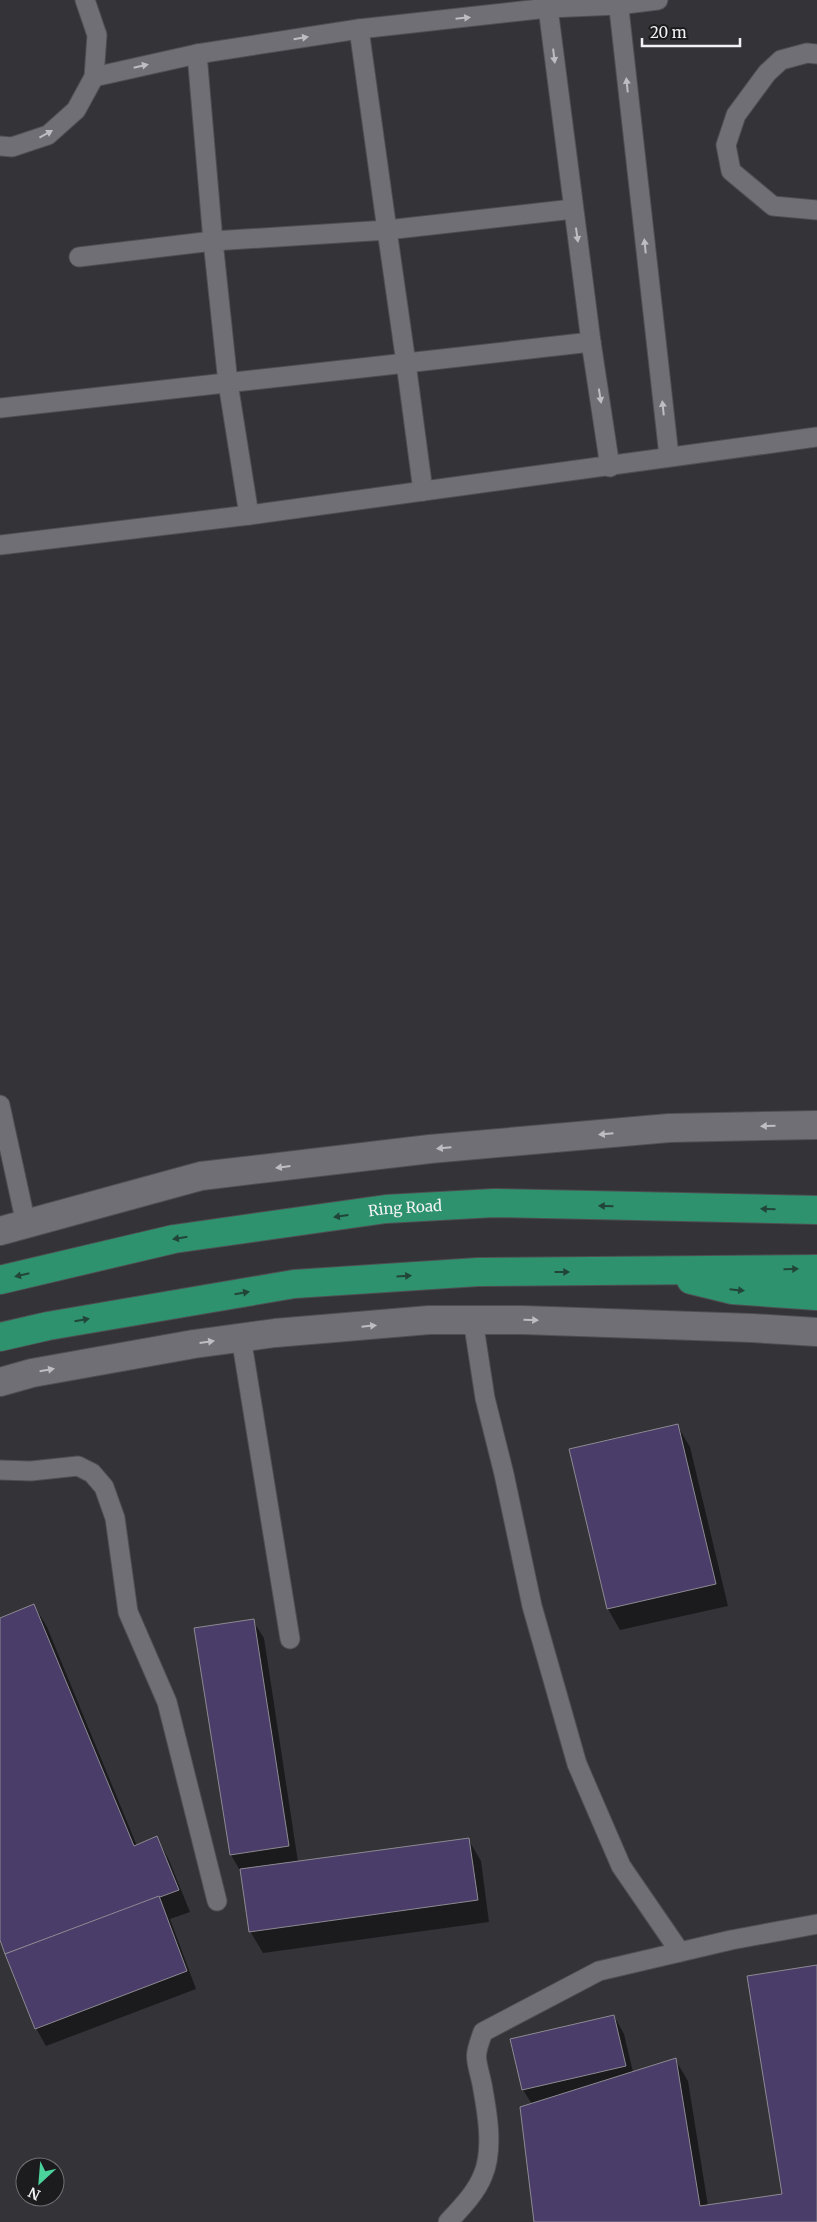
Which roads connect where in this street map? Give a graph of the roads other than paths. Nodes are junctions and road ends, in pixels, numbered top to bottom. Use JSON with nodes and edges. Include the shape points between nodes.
{"nodes":[{"id":1,"x":85,"y":0,"type":"edge"},
{"id":2,"x":658,"y":0,"type":"edge"},
{"id":3,"x":618,"y":2,"type":"edge"},
{"id":4,"x":547,"y":4,"type":"edge"},
{"id":5,"x":359,"y":29,"type":"junction"},
{"id":6,"x":197,"y":54,"type":"junction"},
{"id":7,"x":817,"y":54,"type":"edge"},
{"id":8,"x":94,"y":76,"type":"junction"},
{"id":9,"x":0,"y":146,"type":"edge"},
{"id":10,"x":573,"y":209,"type":"junction"},
{"id":11,"x":817,"y":210,"type":"edge"},
{"id":12,"x":387,"y":230,"type":"junction"},
{"id":13,"x":213,"y":241,"type":"junction"},
{"id":14,"x":79,"y":257,"type":"dead end"},
{"id":15,"x":592,"y":342,"type":"junction"},
{"id":16,"x":406,"y":363,"type":"junction"},
{"id":17,"x":228,"y":383,"type":"junction"},
{"id":18,"x":0,"y":408,"type":"edge"},
{"id":19,"x":817,"y":437,"type":"edge"},
{"id":20,"x":669,"y":456,"type":"junction"},
{"id":21,"x":610,"y":467,"type":"junction"},
{"id":22,"x":423,"y":491,"type":"junction"},
{"id":23,"x":249,"y":515,"type":"junction"},
{"id":24,"x":0,"y":545,"type":"edge"},
{"id":25,"x":0,"y":1105,"type":"edge"},
{"id":26,"x":817,"y":1125,"type":"edge"},
{"id":27,"x":817,"y":1210,"type":"edge"},
{"id":28,"x":13,"y":1228,"type":"edge"},
{"id":29,"x":817,"y":1269,"type":"edge"},
{"id":30,"x":655,"y":1271,"type":"junction"},
{"id":31,"x":0,"y":1280,"type":"edge"},
{"id":32,"x":817,"y":1296,"type":"edge"},
{"id":33,"x":473,"y":1320,"type":"junction"},
{"id":34,"x":817,"y":1332,"type":"edge"},
{"id":35,"x":0,"y":1337,"type":"edge"},
{"id":36,"x":241,"y":1337,"type":"junction"},
{"id":37,"x":0,"y":1382,"type":"edge"},
{"id":38,"x":0,"y":1470,"type":"edge"},
{"id":39,"x":290,"y":1639,"type":"dead end"},
{"id":40,"x":217,"y":1901,"type":"dead end"},
{"id":41,"x":817,"y":1924,"type":"edge"},
{"id":42,"x":680,"y":1952,"type":"junction"},
{"id":43,"x":448,"y":2222,"type":"edge"}],
"edges":[{"from":1,"to":8,"type":"lane","via":[[97,35]]},
{"from":2,"to":3,"type":"lane"},
{"from":3,"to":4,"type":"lane"},
{"from":20,"to":3,"type":"lane","one_way":true},
{"from":5,"to":4,"type":"lane","one_way":true},
{"from":4,"to":10,"type":"lane","one_way":true},
{"from":6,"to":5,"type":"lane","one_way":true},
{"from":5,"to":12,"type":"lane"},
{"from":8,"to":6,"type":"lane","one_way":true},
{"from":6,"to":13,"type":"lane"},
{"from":7,"to":11,"type":"lane","via":[[807,53],[781,60],[767,73],[736,114],[726,145],[732,171],[773,206]]},
{"from":9,"to":8,"type":"lane","one_way":true,"via":[[12,147],[48,135],[76,110]]},
{"from":10,"to":12,"type":"lane"},
{"from":10,"to":15,"type":"lane","one_way":true},
{"from":12,"to":13,"type":"lane"},
{"from":12,"to":16,"type":"lane"},
{"from":13,"to":14,"type":"lane"},
{"from":13,"to":17,"type":"lane"},
{"from":15,"to":16,"type":"lane"},
{"from":15,"to":21,"type":"lane","one_way":true},
{"from":16,"to":17,"type":"lane"},
{"from":16,"to":22,"type":"lane"},
{"from":17,"to":18,"type":"lane"},
{"from":17,"to":23,"type":"lane"},
{"from":19,"to":20,"type":"lane"},
{"from":20,"to":21,"type":"lane"},
{"from":21,"to":22,"type":"lane"},
{"from":22,"to":23,"type":"lane"},
{"from":23,"to":24,"type":"lane"},
{"from":25,"to":28,"type":"lane"},
{"from":26,"to":28,"type":"street","one_way":true,"via":[[669,1128],[430,1149],[201,1176]]},
{"from":27,"to":31,"type":"highway","name":"Ring Road","one_way":true,"via":[[494,1203],[386,1210],[174,1238]]},
{"from":30,"to":29,"type":"highway","one_way":true},
{"from":30,"to":32,"type":"highway","one_way":true,"via":[[732,1290]]},
{"from":35,"to":30,"type":"highway","one_way":true,"via":[[294,1284],[478,1272]]},
{"from":33,"to":34,"type":"street","one_way":true},
{"from":36,"to":33,"type":"street","one_way":true,"via":[[429,1320]]},
{"from":33,"to":42,"type":"lane","via":[[485,1398],[532,1606],[577,1764],[621,1866]]},
{"from":37,"to":36,"type":"street","one_way":true,"via":[[42,1371]]},
{"from":36,"to":39,"type":"lane"},
{"from":38,"to":40,"type":"lane","via":[[31,1471],[78,1466],[92,1472],[104,1487],[115,1518],[128,1612],[167,1702]]},
{"from":41,"to":42,"type":"lane"},
{"from":42,"to":43,"type":"lane","via":[[599,1971],[483,2032],[475,2059],[490,2140],[483,2175]]}]}
